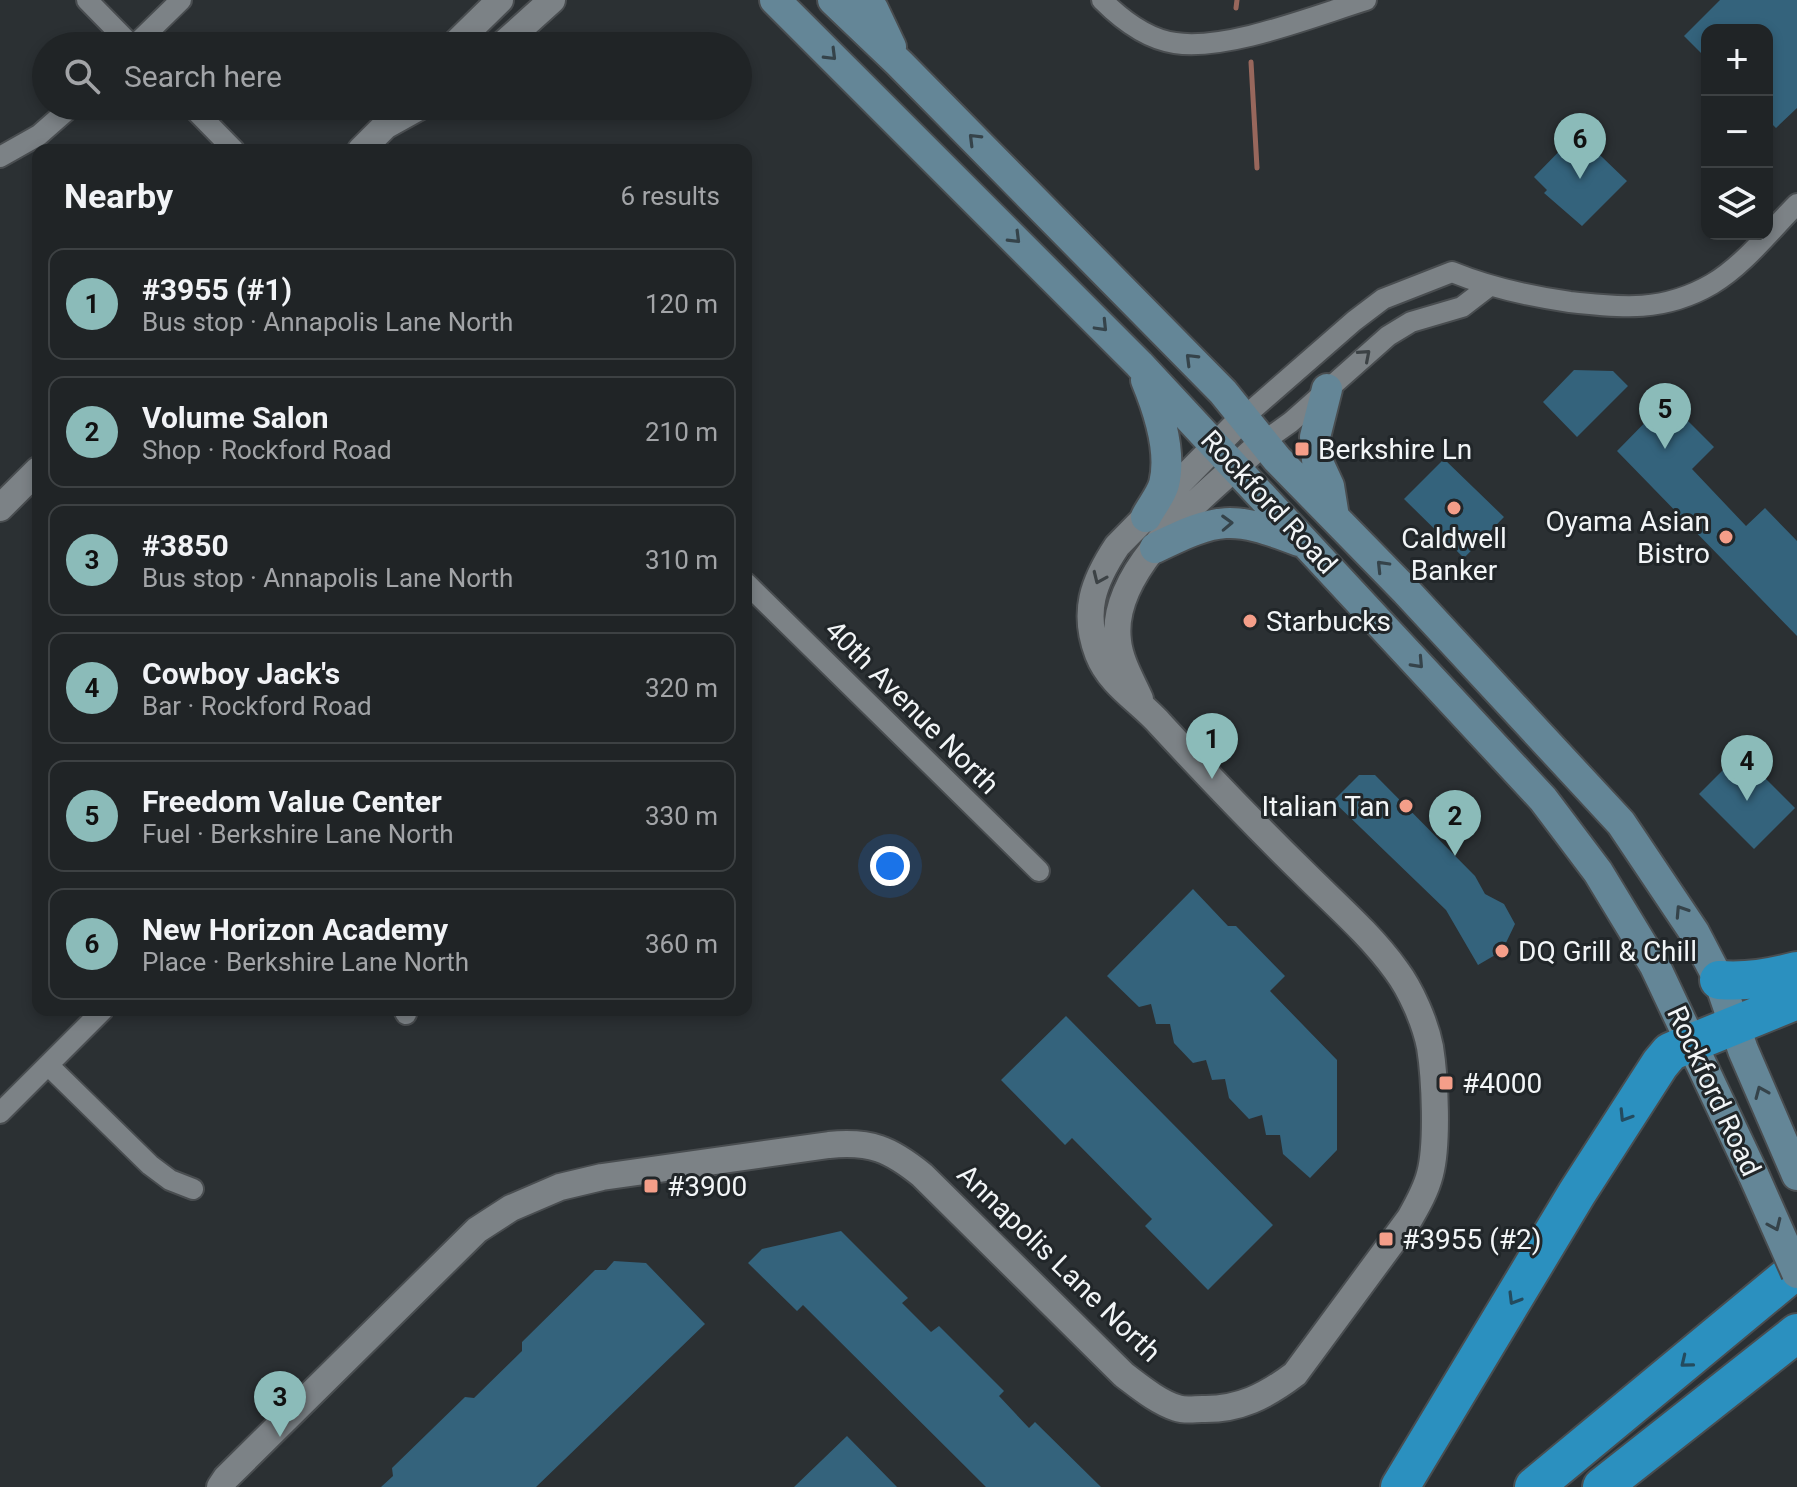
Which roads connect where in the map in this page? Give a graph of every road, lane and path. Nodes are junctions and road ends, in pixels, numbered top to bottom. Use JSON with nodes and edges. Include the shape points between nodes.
{"nodes":[{"id":1,"x":87,"y":0,"type":"edge"},
{"id":2,"x":181,"y":0,"type":"edge"},
{"id":3,"x":500,"y":0,"type":"edge"},
{"id":4,"x":552,"y":0,"type":"edge"},
{"id":5,"x":775,"y":0,"type":"edge"},
{"id":6,"x":833,"y":0,"type":"edge"},
{"id":7,"x":864,"y":0,"type":"edge"},
{"id":8,"x":1102,"y":0,"type":"edge"},
{"id":9,"x":1366,"y":0,"type":"edge"},
{"id":10,"x":119,"y":32,"type":"edge"},
{"id":11,"x":148,"y":32,"type":"edge"},
{"id":12,"x":467,"y":32,"type":"edge"},
{"id":13,"x":518,"y":32,"type":"edge"},
{"id":14,"x":899,"y":63,"type":"junction"},
{"id":15,"x":56,"y":120,"type":"edge"},
{"id":16,"x":205,"y":120,"type":"edge"},
{"id":17,"x":387,"y":120,"type":"edge"},
{"id":18,"x":228,"y":144,"type":"edge"},
{"id":19,"x":366,"y":144,"type":"edge"},
{"id":20,"x":0,"y":157,"type":"edge"},
{"id":21,"x":1797,"y":204,"type":"edge"},
{"id":22,"x":1488,"y":287,"type":"junction"},
{"id":23,"x":1139,"y":364,"type":"junction"},
{"id":24,"x":1327,"y":389,"type":"junction"},
{"id":25,"x":1244,"y":417,"type":"junction"},
{"id":26,"x":1263,"y":442,"type":"junction"},
{"id":27,"x":1215,"y":446,"type":"junction"},
{"id":28,"x":1236,"y":468,"type":"junction"},
{"id":29,"x":32,"y":476,"type":"edge"},
{"id":30,"x":0,"y":508,"type":"edge"},
{"id":31,"x":1146,"y":517,"type":"junction"},
{"id":32,"x":1334,"y":517,"type":"junction"},
{"id":33,"x":1308,"y":544,"type":"junction"},
{"id":34,"x":1155,"y":548,"type":"junction"},
{"id":35,"x":752,"y":589,"type":"edge"},
{"id":36,"x":1144,"y":705,"type":"junction"},
{"id":37,"x":1039,"y":871,"type":"dead end"},
{"id":38,"x":1797,"y":971,"type":"edge"},
{"id":39,"x":1719,"y":980,"type":"junction"},
{"id":40,"x":1797,"y":1000,"type":"edge"},
{"id":41,"x":97,"y":1016,"type":"edge"},
{"id":42,"x":1734,"y":1024,"type":"junction"},
{"id":43,"x":1691,"y":1042,"type":"junction"},
{"id":44,"x":48,"y":1065,"type":"junction"},
{"id":45,"x":0,"y":1113,"type":"edge"},
{"id":46,"x":1793,"y":1167,"type":"edge"},
{"id":47,"x":193,"y":1189,"type":"dead end"},
{"id":48,"x":1797,"y":1271,"type":"edge"},
{"id":49,"x":1797,"y":1333,"type":"edge"},
{"id":50,"x":220,"y":1487,"type":"edge"},
{"id":51,"x":1400,"y":1487,"type":"edge"},
{"id":52,"x":1534,"y":1487,"type":"edge"},
{"id":53,"x":1602,"y":1487,"type":"edge"}],
"edges":[{"from":1,"to":10,"type":"street"},
{"from":2,"to":11,"type":"street"},
{"from":3,"to":12,"type":"street"},
{"from":4,"to":13,"type":"street"},
{"from":5,"to":23,"type":"main road","name":"Rockford Road","one_way":true},
{"from":6,"to":14,"type":"main road","name":"Rockford Road"},
{"from":7,"to":14,"type":"main road"},
{"from":8,"to":9,"type":"street","via":[[1130,25],[1172,43],[1203,45]]},
{"from":25,"to":14,"type":"main road","name":"Rockford Road","one_way":true},
{"from":15,"to":20,"type":"street"},
{"from":16,"to":18,"type":"street"},
{"from":17,"to":19,"type":"street"},
{"from":21,"to":22,"type":"street","via":[[1714,283],[1653,306],[1620,308]]},
{"from":24,"to":22,"type":"street","one_way":true,"via":[[1388,336],[1411,322],[1462,307]]},
{"from":22,"to":25,"type":"street","via":[[1452,272],[1383,299]]},
{"from":23,"to":27,"type":"main road","name":"Rockford Road"},
{"from":23,"to":31,"type":"main road","via":[[1158,410],[1164,449],[1164,485]]},
{"from":24,"to":26,"type":"street"},
{"from":24,"to":32,"type":"main road","via":[[1315,437]]},
{"from":25,"to":26,"type":"main road","name":"Rockford Road"},
{"from":25,"to":27,"type":"street","name":"Annapolis Lane North"},
{"from":26,"to":28,"type":"street","name":"Annapolis Lane North"},
{"from":26,"to":32,"type":"main road","name":"Rockford Road"},
{"from":27,"to":28,"type":"main road","name":"Rockford Road"},
{"from":27,"to":31,"type":"street","name":"Annapolis Lane North"},
{"from":28,"to":33,"type":"main road","name":"Rockford Road"},
{"from":28,"to":34,"type":"street","name":"Annapolis Lane North"},
{"from":29,"to":30,"type":"street"},
{"from":31,"to":36,"type":"street","name":"Annapolis Lane North","one_way":true,"via":[[1101,570],[1091,596],[1090,619],[1110,678]]},
{"from":39,"to":32,"type":"main road","name":"Rockford Road","one_way":true,"via":[[1694,932],[1621,823]]},
{"from":34,"to":33,"type":"main road","one_way":true,"via":[[1193,529],[1227,522],[1257,525]]},
{"from":33,"to":43,"type":"main road","name":"Rockford Road","one_way":true,"via":[[1574,838],[1642,943]]},
{"from":34,"to":36,"type":"street","name":"Annapolis Lane North","via":[[1134,575],[1117,625],[1127,670]]},
{"from":35,"to":37,"type":"street","name":"40th Avenue North"},
{"from":36,"to":50,"type":"street","name":"Annapolis Lane North","via":[[1398,972],[1429,1047],[1434,1147],[1423,1197],[1295,1374],[1241,1406],[1179,1409],[1124,1375],[904,1161],[872,1145],[829,1145],[602,1177],[560,1187],[511,1208],[477,1230]]},
{"from":38,"to":39,"type":"highway","via":[[1768,979]]},
{"from":39,"to":42,"type":"main road","name":"Rockford Road"},
{"from":40,"to":42,"type":"highway"},
{"from":41,"to":44,"type":"street"},
{"from":42,"to":43,"type":"highway"},
{"from":46,"to":42,"type":"main road","name":"Rockford Road","one_way":true},
{"from":43,"to":48,"type":"main road","name":"Rockford Road","one_way":true,"bridge":true},
{"from":43,"to":51,"type":"highway","one_way":true,"via":[[1670,1052],[1649,1079]]},
{"from":44,"to":45,"type":"street"},
{"from":44,"to":47,"type":"street","via":[[150,1165]]},
{"from":48,"to":52,"type":"highway","one_way":true},
{"from":49,"to":53,"type":"highway"}]}
